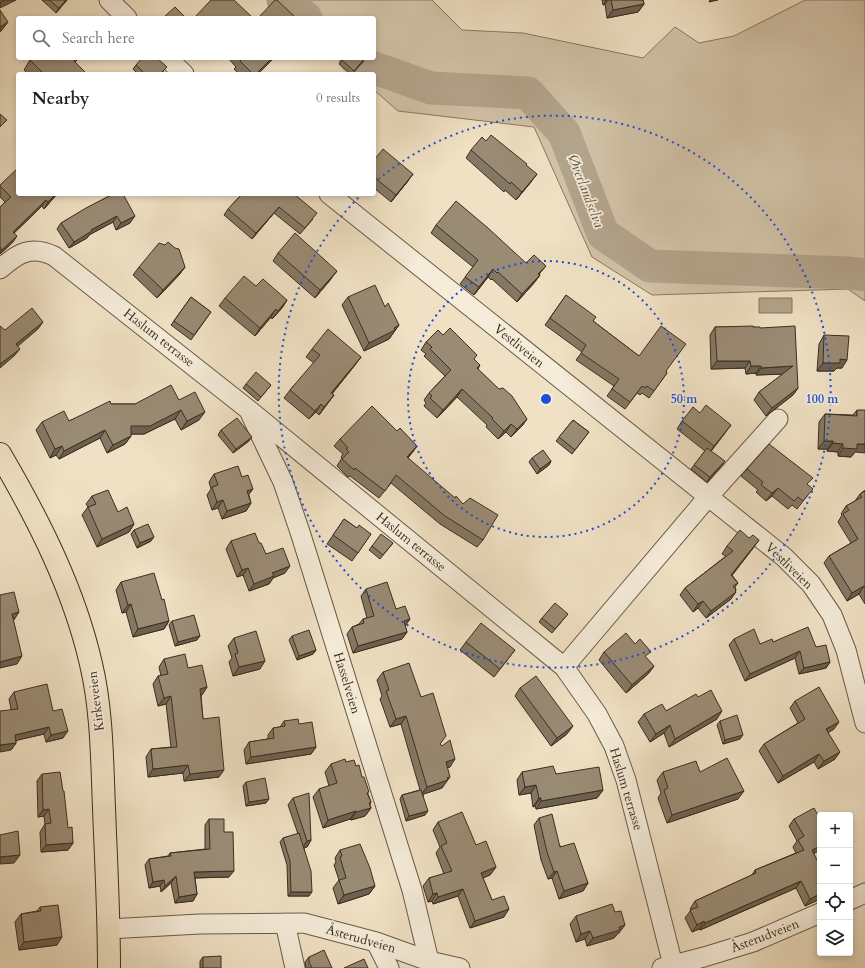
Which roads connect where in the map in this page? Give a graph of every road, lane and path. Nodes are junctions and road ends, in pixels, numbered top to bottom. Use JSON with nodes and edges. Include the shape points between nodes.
{"nodes":[{"id":1,"x":109,"y":0,"type":"edge"},
{"id":2,"x":125,"y":16,"type":"edge"},
{"id":3,"x":169,"y":60,"type":"edge"},
{"id":4,"x":182,"y":72,"type":"edge"},
{"id":5,"x":332,"y":196,"type":"edge"},
{"id":6,"x":0,"y":269,"type":"edge"},
{"id":7,"x":249,"y":410,"type":"junction"},
{"id":8,"x":778,"y":419,"type":"dead end"},
{"id":9,"x":0,"y":454,"type":"edge"},
{"id":10,"x":708,"y":497,"type":"junction"},
{"id":11,"x":564,"y":667,"type":"junction"},
{"id":12,"x":865,"y":723,"type":"edge"},
{"id":13,"x":865,"y":893,"type":"edge"},
{"id":14,"x":853,"y":899,"type":"edge"},
{"id":15,"x":817,"y":914,"type":"edge"},
{"id":16,"x":285,"y":923,"type":"junction"},
{"id":17,"x":108,"y":929,"type":"junction"},
{"id":18,"x":376,"y":942,"type":"junction"},
{"id":19,"x":429,"y":961,"type":"junction"},
{"id":20,"x":668,"y":967,"type":"edge"},
{"id":21,"x":109,"y":968,"type":"edge"},
{"id":22,"x":295,"y":968,"type":"edge"},
{"id":23,"x":389,"y":968,"type":"edge"},
{"id":24,"x":460,"y":968,"type":"edge"}],
"edges":[{"from":1,"to":2,"type":"street"},
{"from":3,"to":4,"type":"street"},
{"from":5,"to":10,"type":"street","name":"Vestliveien"},
{"from":6,"to":7,"type":"street","name":"Haslum terrasse","via":[[30,250],[44,251],[54,256]]},
{"from":7,"to":11,"type":"street","name":"Haslum terrasse"},
{"from":7,"to":19,"type":"street","name":"Hasselveien","via":[[283,482],[412,890]]},
{"from":8,"to":10,"type":"street"},
{"from":9,"to":17,"type":"main road","name":"Kirkeveien","via":[[31,511],[72,599],[91,664],[99,720]]},
{"from":10,"to":11,"type":"street"},
{"from":10,"to":12,"type":"street","name":"Vestliveien","via":[[784,557],[811,584],[832,615],[846,650]]},
{"from":11,"to":20,"type":"street","name":"Haslum terrasse","via":[[597,714],[614,746],[626,780]]},
{"from":13,"to":14,"type":"street"},
{"from":15,"to":20,"type":"street","name":"Åsterudveien","via":[[753,942]]},
{"from":16,"to":17,"type":"street","name":"Åsterudveien"},
{"from":16,"to":18,"type":"street","name":"Åsterudveien","via":[[304,923]]},
{"from":16,"to":22,"type":"street"},
{"from":17,"to":21,"type":"main road","name":"Kirkeveien"},
{"from":18,"to":19,"type":"street","name":"Åsterudveien"},
{"from":18,"to":23,"type":"street"},
{"from":19,"to":24,"type":"street","name":"Åsterudveien"}]}
